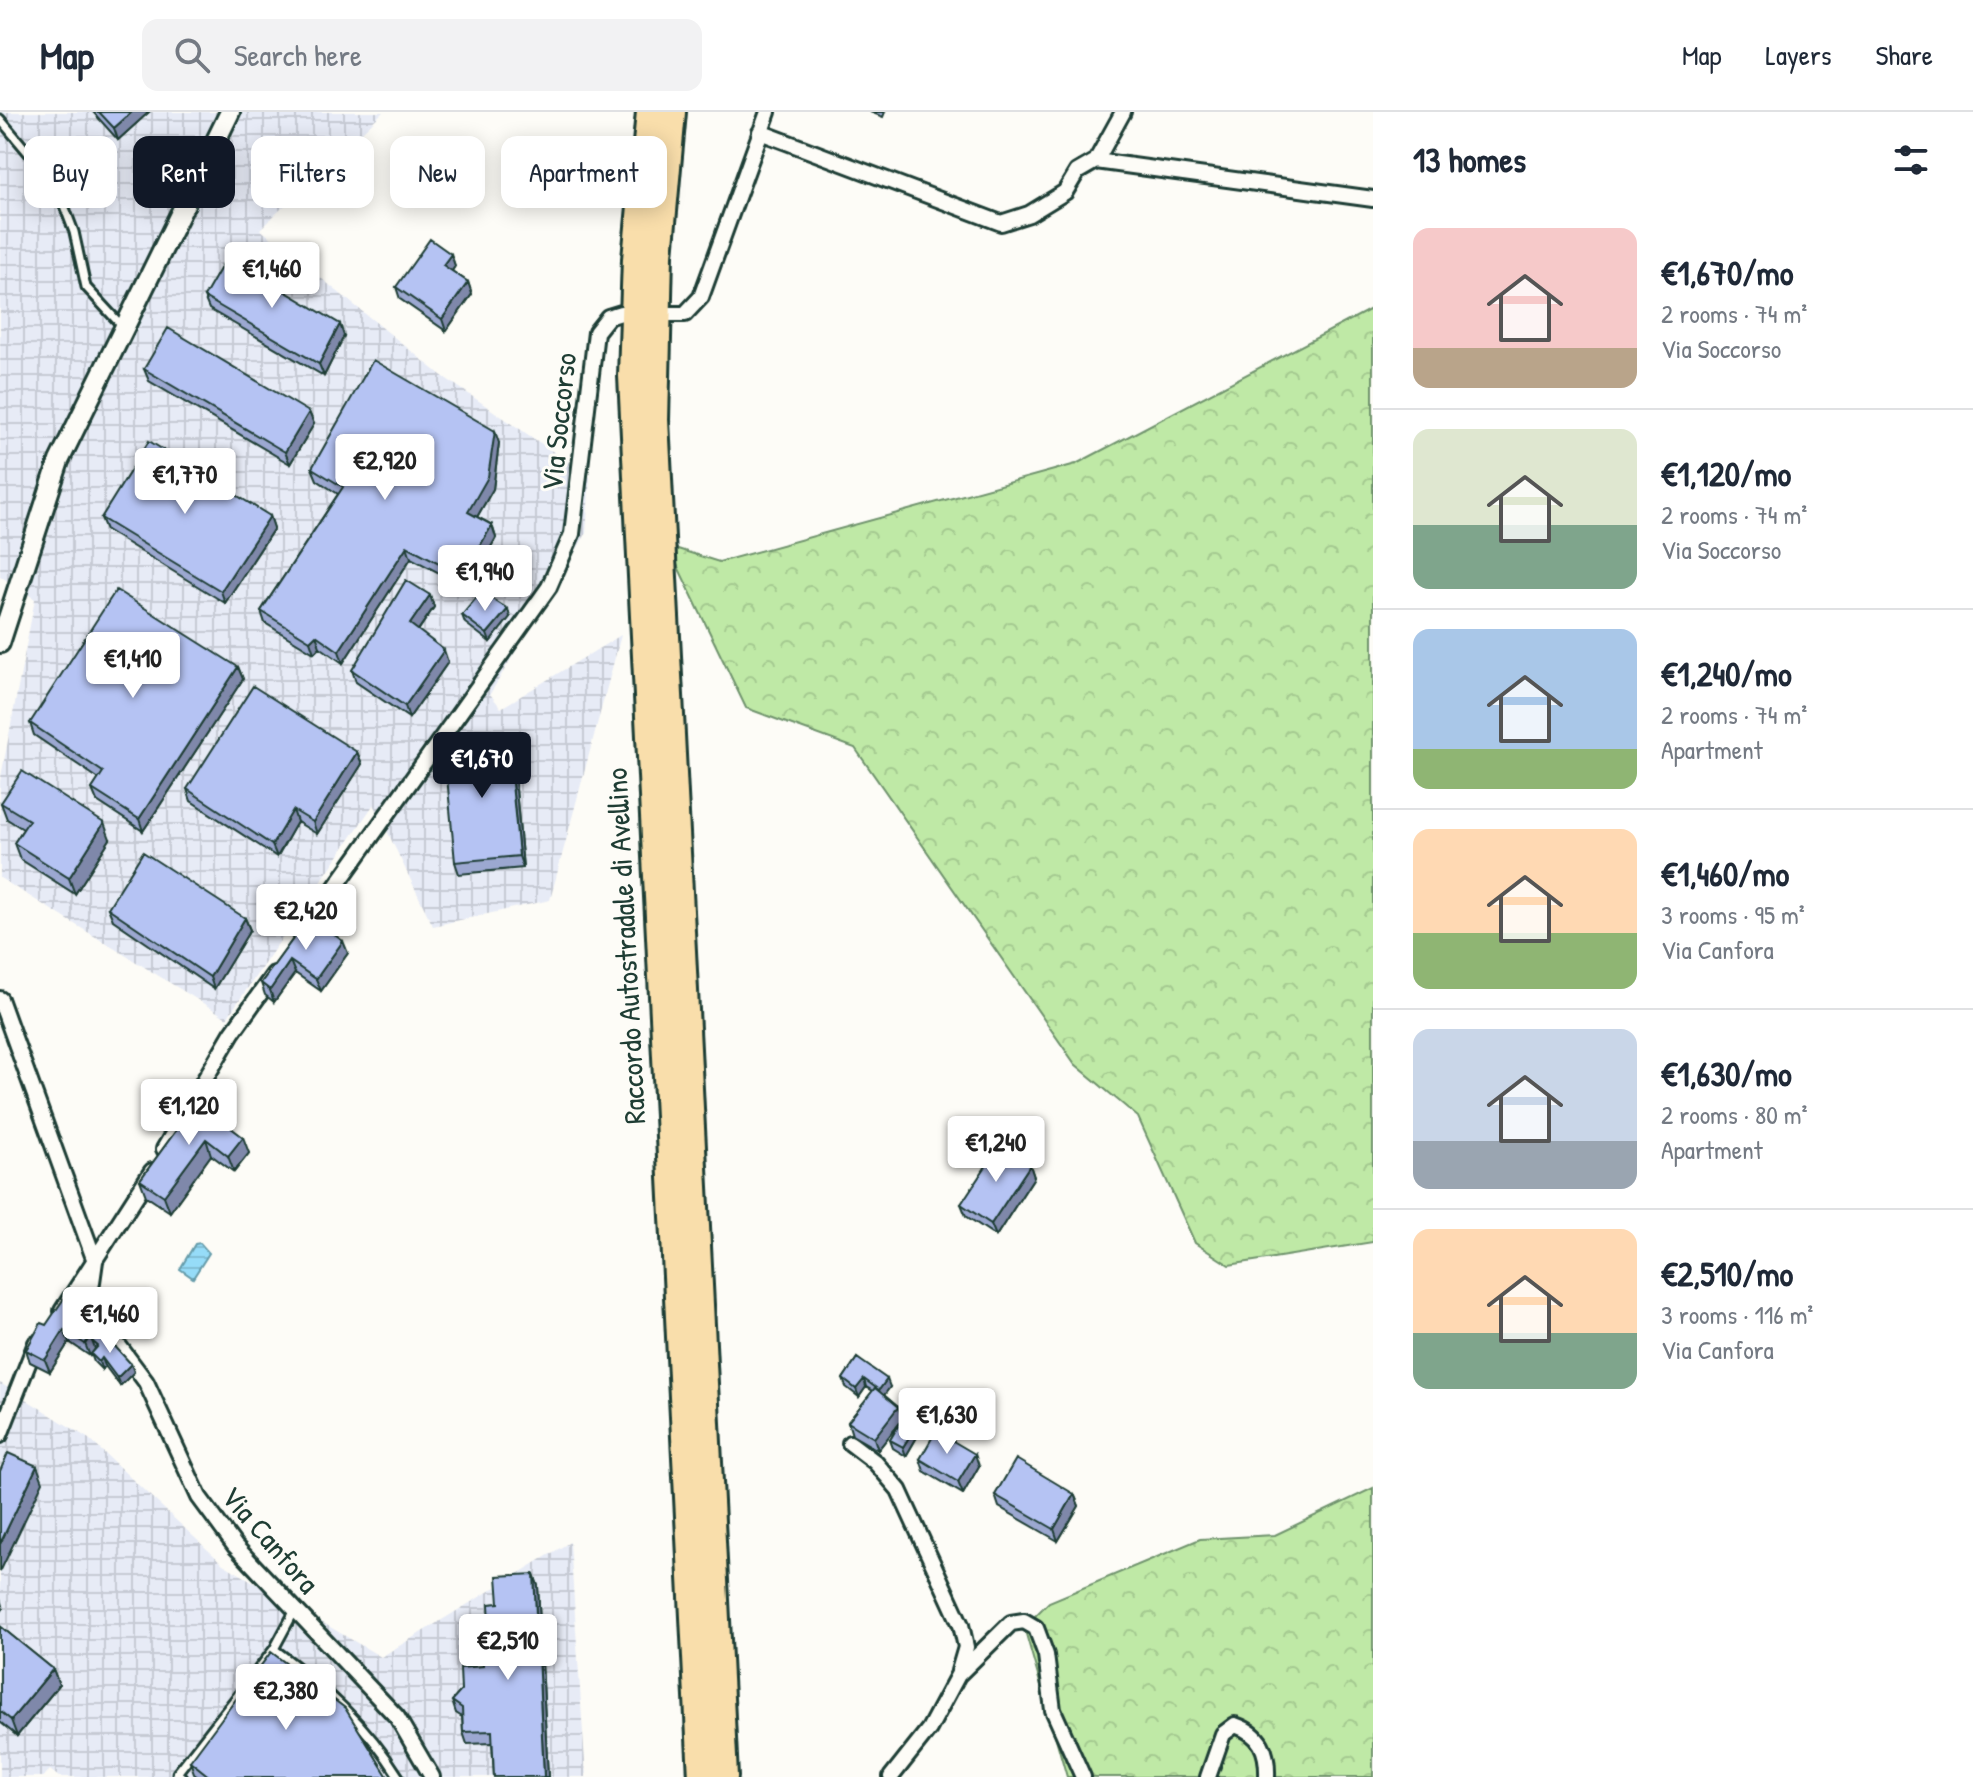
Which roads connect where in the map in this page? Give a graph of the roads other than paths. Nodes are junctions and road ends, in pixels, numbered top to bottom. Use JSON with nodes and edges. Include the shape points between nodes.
{"nodes":[{"id":1,"x":230,"y":112,"type":"edge"},
{"id":2,"x":650,"y":112,"type":"edge"},
{"id":3,"x":672,"y":112,"type":"edge"},
{"id":4,"x":768,"y":112,"type":"edge"},
{"id":5,"x":1123,"y":112,"type":"edge"},
{"id":6,"x":0,"y":119,"type":"edge"},
{"id":7,"x":760,"y":132,"type":"junction"},
{"id":8,"x":1096,"y":161,"type":"junction"},
{"id":9,"x":1373,"y":199,"type":"edge"},
{"id":10,"x":621,"y":313,"type":"dead end"},
{"id":11,"x":669,"y":314,"type":"dead end"},
{"id":12,"x":124,"y":328,"type":"junction"},
{"id":13,"x":0,"y":643,"type":"edge"},
{"id":14,"x":0,"y":999,"type":"edge"},
{"id":15,"x":95,"y":1261,"type":"junction"},
{"id":16,"x":0,"y":1435,"type":"edge"},
{"id":17,"x":850,"y":1443,"type":"dead end"},
{"id":18,"x":295,"y":1610,"type":"junction"},
{"id":19,"x":274,"y":1649,"type":"junction"},
{"id":20,"x":958,"y":1675,"type":"junction"},
{"id":21,"x":182,"y":1777,"type":"edge"},
{"id":22,"x":399,"y":1777,"type":"edge"},
{"id":23,"x":432,"y":1777,"type":"edge"},
{"id":24,"x":702,"y":1777,"type":"edge"},
{"id":25,"x":724,"y":1777,"type":"edge"},
{"id":26,"x":891,"y":1777,"type":"edge"},
{"id":27,"x":1083,"y":1777,"type":"edge"},
{"id":28,"x":1208,"y":1777,"type":"edge"},
{"id":29,"x":1267,"y":1777,"type":"edge"}],
"edges":[{"from":1,"to":12,"type":"street"},
{"from":2,"to":24,"type":"highway","name":"Raccordo Autostradale di Avellino","via":[[632,376]]},
{"from":3,"to":25,"type":"highway","name":"Raccordo Autostradale di Avellino","via":[[659,255],[655,420]]},
{"from":4,"to":7,"type":"street"},
{"from":5,"to":8,"type":"street"},
{"from":6,"to":12,"type":"lane","via":[[57,187],[86,287]]},
{"from":7,"to":8,"type":"street","via":[[1001,223],[1029,214],[1065,192],[1077,172]]},
{"from":7,"to":11,"type":"street","via":[[701,297],[685,314]]},
{"from":8,"to":9,"type":"street"},
{"from":10,"to":15,"type":"street","name":"Via Soccorso","via":[[608,317],[596,332],[572,534],[549,587],[232,1033]]},
{"from":12,"to":13,"type":"street","via":[[59,461]]},
{"from":14,"to":15,"type":"street","name":"Via Canfora"},
{"from":15,"to":16,"type":"street","name":"Via Soccorso","via":[[30,1352]]},
{"from":15,"to":18,"type":"street","name":"Via Canfora","via":[[90,1296],[95,1314],[146,1382],[199,1497],[235,1546]]},
{"from":17,"to":20,"type":"street","via":[[899,1490],[961,1625],[966,1647]]},
{"from":18,"to":19,"type":"lane"},
{"from":18,"to":23,"type":"street","name":"Via Canfora","via":[[397,1717]]},
{"from":19,"to":21,"type":"lane","via":[[177,1773]]},
{"from":19,"to":22,"type":"lane","via":[[325,1687],[361,1723]]},
{"from":20,"to":26,"type":"street","via":[[929,1729]]},
{"from":20,"to":27,"type":"street","via":[[1011,1623],[1024,1621],[1036,1628],[1046,1655],[1053,1710]]},
{"from":28,"to":29,"type":"street","via":[[1223,1734],[1235,1725],[1258,1738],[1268,1755]]}]}
